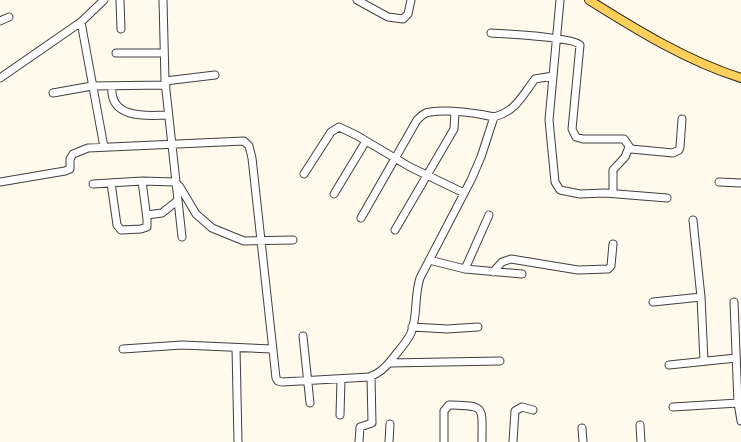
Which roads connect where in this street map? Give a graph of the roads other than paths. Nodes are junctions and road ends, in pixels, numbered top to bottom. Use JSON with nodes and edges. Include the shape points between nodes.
{"nodes":[{"id":1,"x":104,"y":0,"type":"edge"},
{"id":2,"x":120,"y":0,"type":"edge"},
{"id":3,"x":163,"y":0,"type":"edge"},
{"id":4,"x":357,"y":0,"type":"edge"},
{"id":5,"x":411,"y":0,"type":"edge"},
{"id":6,"x":560,"y":0,"type":"edge"},
{"id":7,"x":589,"y":0,"type":"edge"},
{"id":8,"x":9,"y":17,"type":"dead end"},
{"id":9,"x":0,"y":21,"type":"edge"},
{"id":10,"x":81,"y":22,"type":"junction"},
{"id":11,"x":121,"y":29,"type":"dead end"},
{"id":12,"x":490,"y":33,"type":"dead end"},
{"id":13,"x":557,"y":39,"type":"junction"},
{"id":14,"x":116,"y":53,"type":"dead end"},
{"id":15,"x":163,"y":53,"type":"junction"},
{"id":16,"x":215,"y":75,"type":"dead end"},
{"id":17,"x":553,"y":76,"type":"junction"},
{"id":18,"x":0,"y":78,"type":"edge"},
{"id":19,"x":741,"y":78,"type":"edge"},
{"id":20,"x":165,"y":83,"type":"junction"},
{"id":21,"x":92,"y":86,"type":"junction"},
{"id":22,"x":112,"y":86,"type":"junction"},
{"id":23,"x":53,"y":93,"type":"dead end"},
{"id":24,"x":455,"y":112,"type":"junction"},
{"id":25,"x":168,"y":115,"type":"junction"},
{"id":26,"x":494,"y":117,"type":"junction"},
{"id":27,"x":682,"y":119,"type":"dead end"},
{"id":28,"x":366,"y":141,"type":"junction"},
{"id":29,"x":171,"y":144,"type":"junction"},
{"id":30,"x":104,"y":147,"type":"junction"},
{"id":31,"x":629,"y":147,"type":"junction"},
{"id":32,"x":395,"y":159,"type":"junction"},
{"id":33,"x":304,"y":174,"type":"dead end"},
{"id":34,"x":427,"y":175,"type":"junction"},
{"id":35,"x":142,"y":181,"type":"junction"},
{"id":36,"x":0,"y":182,"type":"edge"},
{"id":37,"x":175,"y":182,"type":"junction"},
{"id":38,"x":719,"y":182,"type":"dead end"},
{"id":39,"x":111,"y":183,"type":"junction"},
{"id":40,"x":741,"y":183,"type":"edge"},
{"id":41,"x":93,"y":184,"type":"dead end"},
{"id":42,"x":464,"y":193,"type":"junction"},
{"id":43,"x":613,"y":193,"type":"junction"},
{"id":44,"x":334,"y":194,"type":"dead end"},
{"id":45,"x":667,"y":198,"type":"dead end"},
{"id":46,"x":177,"y":201,"type":"junction"},
{"id":47,"x":147,"y":215,"type":"junction"},
{"id":48,"x":489,"y":215,"type":"dead end"},
{"id":49,"x":361,"y":218,"type":"dead end"},
{"id":50,"x":693,"y":220,"type":"dead end"},
{"id":51,"x":395,"y":230,"type":"dead end"},
{"id":52,"x":182,"y":237,"type":"dead end"},
{"id":53,"x":293,"y":240,"type":"dead end"},
{"id":54,"x":262,"y":241,"type":"junction"},
{"id":55,"x":613,"y":244,"type":"dead end"},
{"id":56,"x":429,"y":260,"type":"junction"},
{"id":57,"x":465,"y":269,"type":"junction"},
{"id":58,"x":493,"y":272,"type":"junction"},
{"id":59,"x":522,"y":274,"type":"dead end"},
{"id":60,"x":701,"y":297,"type":"junction"},
{"id":61,"x":653,"y":302,"type":"dead end"},
{"id":62,"x":734,"y":302,"type":"dead end"},
{"id":63,"x":412,"y":327,"type":"junction"},
{"id":64,"x":478,"y":327,"type":"dead end"},
{"id":65,"x":303,"y":336,"type":"dead end"},
{"id":66,"x":236,"y":348,"type":"junction"},
{"id":67,"x":123,"y":349,"type":"dead end"},
{"id":68,"x":272,"y":349,"type":"junction"},
{"id":69,"x":736,"y":358,"type":"junction"},
{"id":70,"x":500,"y":361,"type":"dead end"},
{"id":71,"x":704,"y":361,"type":"junction"},
{"id":72,"x":389,"y":363,"type":"junction"},
{"id":73,"x":669,"y":365,"type":"dead end"},
{"id":74,"x":371,"y":376,"type":"junction"},
{"id":75,"x":341,"y":379,"type":"junction"},
{"id":76,"x":307,"y":380,"type":"junction"},
{"id":77,"x":310,"y":403,"type":"dead end"},
{"id":78,"x":738,"y":403,"type":"junction"},
{"id":79,"x":673,"y":407,"type":"dead end"},
{"id":80,"x":533,"y":410,"type":"dead end"},
{"id":81,"x":340,"y":415,"type":"dead end"},
{"id":82,"x":741,"y":421,"type":"edge"},
{"id":83,"x":390,"y":424,"type":"dead end"},
{"id":84,"x":640,"y":425,"type":"dead end"},
{"id":85,"x":582,"y":428,"type":"dead end"},
{"id":86,"x":238,"y":442,"type":"edge"},
{"id":87,"x":359,"y":442,"type":"edge"},
{"id":88,"x":389,"y":442,"type":"edge"},
{"id":89,"x":444,"y":442,"type":"edge"},
{"id":90,"x":482,"y":442,"type":"edge"},
{"id":91,"x":513,"y":442,"type":"edge"},
{"id":92,"x":582,"y":442,"type":"edge"},
{"id":93,"x":641,"y":442,"type":"edge"}],
"edges":[{"from":1,"to":10,"type":"street"},
{"from":2,"to":11,"type":"street"},
{"from":3,"to":15,"type":"street"},
{"from":4,"to":5,"type":"street","via":[[398,19],[407,17]]},
{"from":6,"to":13,"type":"street"},
{"from":7,"to":19,"type":"main road","via":[[687,56]]},
{"from":8,"to":9,"type":"street"},
{"from":10,"to":18,"type":"street"},
{"from":10,"to":21,"type":"street"},
{"from":12,"to":13,"type":"street"},
{"from":13,"to":17,"type":"street"},
{"from":13,"to":31,"type":"street","via":[[577,42],[580,45],[573,134],[583,139],[624,139]]},
{"from":14,"to":15,"type":"street"},
{"from":15,"to":20,"type":"street"},
{"from":16,"to":20,"type":"street"},
{"from":17,"to":26,"type":"street","via":[[535,79],[508,113]]},
{"from":17,"to":43,"type":"street","via":[[549,120],[555,182],[560,190],[568,193]]},
{"from":20,"to":22,"type":"street"},
{"from":20,"to":25,"type":"street"},
{"from":21,"to":22,"type":"street"},
{"from":21,"to":23,"type":"street"},
{"from":21,"to":30,"type":"street"},
{"from":22,"to":25,"type":"street","via":[[113,100],[123,109],[138,116]]},
{"from":24,"to":26,"type":"street"},
{"from":24,"to":32,"type":"street","via":[[429,112],[422,115]]},
{"from":24,"to":34,"type":"street","via":[[454,129]]},
{"from":25,"to":29,"type":"street"},
{"from":26,"to":42,"type":"street","via":[[481,156]]},
{"from":27,"to":31,"type":"street","via":[[680,147],[676,152],[666,153]]},
{"from":28,"to":32,"type":"street"},
{"from":28,"to":33,"type":"street","via":[[344,128],[334,129]]},
{"from":28,"to":44,"type":"street"},
{"from":29,"to":30,"type":"street"},
{"from":29,"to":37,"type":"street"},
{"from":29,"to":54,"type":"street","via":[[244,141],[247,143],[252,158]]},
{"from":30,"to":36,"type":"street","via":[[88,148],[72,154],[70,169],[65,172]]},
{"from":31,"to":43,"type":"street","via":[[625,157],[613,170]]},
{"from":32,"to":34,"type":"street"},
{"from":32,"to":49,"type":"street"},
{"from":34,"to":42,"type":"street"},
{"from":34,"to":51,"type":"street"},
{"from":35,"to":37,"type":"street"},
{"from":35,"to":39,"type":"street"},
{"from":35,"to":47,"type":"street"},
{"from":37,"to":46,"type":"street"},
{"from":37,"to":54,"type":"street","via":[[196,214],[212,228],[244,241]]},
{"from":38,"to":40,"type":"street"},
{"from":39,"to":41,"type":"street"},
{"from":39,"to":47,"type":"street","via":[[116,220],[121,230],[144,228],[148,223]]},
{"from":42,"to":56,"type":"street"},
{"from":43,"to":45,"type":"street"},
{"from":46,"to":47,"type":"street","via":[[162,213]]},
{"from":46,"to":52,"type":"street"},
{"from":48,"to":57,"type":"street"},
{"from":50,"to":60,"type":"street"},
{"from":53,"to":54,"type":"street"},
{"from":54,"to":68,"type":"street"},
{"from":55,"to":58,"type":"street","via":[[611,266],[608,270],[578,270],[511,259],[502,262]]},
{"from":56,"to":57,"type":"street"},
{"from":56,"to":63,"type":"street","via":[[418,286]]},
{"from":57,"to":58,"type":"street"},
{"from":58,"to":59,"type":"street"},
{"from":60,"to":61,"type":"street"},
{"from":60,"to":71,"type":"street"},
{"from":62,"to":69,"type":"street"},
{"from":63,"to":64,"type":"street","via":[[447,330]]},
{"from":63,"to":72,"type":"street","via":[[408,339]]},
{"from":65,"to":76,"type":"street"},
{"from":66,"to":67,"type":"street","via":[[182,345]]},
{"from":66,"to":68,"type":"street"},
{"from":66,"to":86,"type":"street"},
{"from":68,"to":76,"type":"street","via":[[278,381]]},
{"from":69,"to":71,"type":"street"},
{"from":69,"to":78,"type":"street"},
{"from":70,"to":72,"type":"street"},
{"from":71,"to":73,"type":"street"},
{"from":72,"to":74,"type":"street"},
{"from":74,"to":75,"type":"street"},
{"from":74,"to":87,"type":"street","via":[[372,423],[360,427]]},
{"from":75,"to":76,"type":"street"},
{"from":75,"to":81,"type":"street"},
{"from":76,"to":77,"type":"street"},
{"from":78,"to":79,"type":"street"},
{"from":78,"to":82,"type":"street"},
{"from":80,"to":91,"type":"street","via":[[522,407],[515,410]]},
{"from":83,"to":88,"type":"street"},
{"from":84,"to":93,"type":"street"},
{"from":85,"to":92,"type":"street"},
{"from":89,"to":90,"type":"street","via":[[444,410],[449,405],[476,406],[480,409]]}]}
